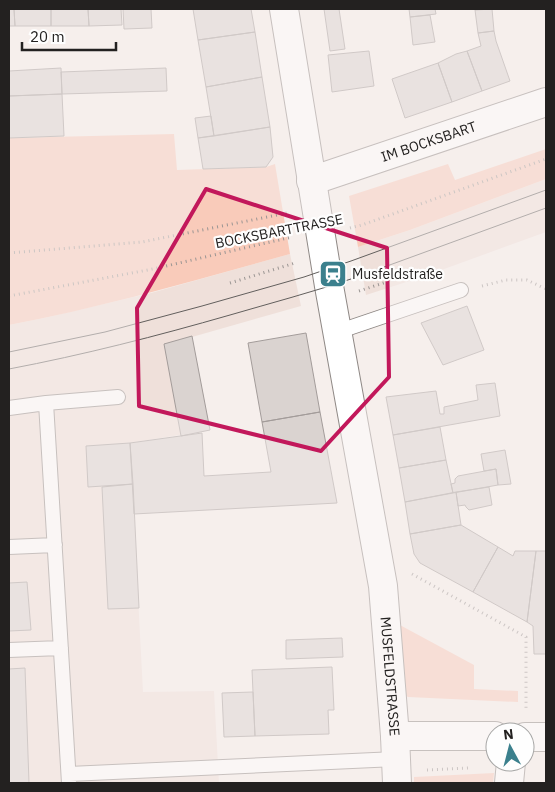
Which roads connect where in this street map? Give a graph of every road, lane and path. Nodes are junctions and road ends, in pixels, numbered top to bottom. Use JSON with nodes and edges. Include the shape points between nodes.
{"nodes":[{"id":1,"x":284,"y":9,"type":"edge"},
{"id":2,"x":546,"y":102,"type":"edge"},
{"id":3,"x":546,"y":159,"type":"edge"},
{"id":4,"x":312,"y":181,"type":"junction"},
{"id":5,"x":293,"y":212,"type":"dead end"},
{"id":6,"x":320,"y":232,"type":"junction"},
{"id":7,"x":9,"y":253,"type":"edge"},
{"id":8,"x":301,"y":261,"type":"dead end"},
{"id":9,"x":423,"y":270,"type":"dead end"},
{"id":10,"x":230,"y":283,"type":"dead end"},
{"id":11,"x":355,"y":285,"type":"dead end"},
{"id":12,"x":546,"y":289,"type":"edge"},
{"id":13,"x":461,"y":290,"type":"joint"},
{"id":14,"x":9,"y":296,"type":"edge"},
{"id":15,"x":337,"y":332,"type":"junction"},
{"id":16,"x":118,"y":397,"type":"dead end"},
{"id":17,"x":46,"y":403,"type":"junction"},
{"id":18,"x":9,"y":408,"type":"edge"},
{"id":19,"x":55,"y":545,"type":"junction"},
{"id":20,"x":9,"y":547,"type":"edge"},
{"id":21,"x":408,"y":572,"type":"dead end"},
{"id":22,"x":61,"y":648,"type":"junction"},
{"id":23,"x":9,"y":650,"type":"edge"},
{"id":24,"x":526,"y":709,"type":"dead end"},
{"id":25,"x":485,"y":738,"type":"edge"},
{"id":26,"x":396,"y":760,"type":"edge"},
{"id":27,"x":69,"y":779,"type":"edge"}],
"edges":[{"from":1,"to":4,"type":"street","name":"MUSFELDSTRASSE"},
{"from":2,"to":4,"type":"street","name":"IM BOCKSBART"},
{"from":3,"to":6,"type":"path","name":"BOCKSBARTTRASSE","via":[[362,225]]},
{"from":4,"to":6,"type":"street","name":"MUSFELDSTRASSE"},
{"from":5,"to":7,"type":"path","via":[[142,242]]},
{"from":6,"to":14,"type":"path","name":"BOCKSBARTTRASSE","via":[[154,269]]},
{"from":6,"to":15,"type":"street","name":"MUSFELDSTRASSE"},
{"from":8,"to":10,"type":"path"},
{"from":9,"to":11,"type":"path","via":[[356,292]]},
{"from":12,"to":13,"type":"path","via":[[527,280],[506,280]]},
{"from":13,"to":15,"type":"lane"},
{"from":15,"to":26,"type":"street","name":"MUSFELDSTRASSE","via":[[383,586]]},
{"from":16,"to":17,"type":"lane"},
{"from":17,"to":18,"type":"lane"},
{"from":17,"to":19,"type":"lane"},
{"from":19,"to":20,"type":"lane"},
{"from":19,"to":22,"type":"lane"},
{"from":21,"to":24,"type":"path","via":[[526,637]]},
{"from":22,"to":23,"type":"lane"},
{"from":22,"to":27,"type":"lane"},
{"from":25,"to":26,"type":"street"},
{"from":26,"to":27,"type":"lane"}]}
